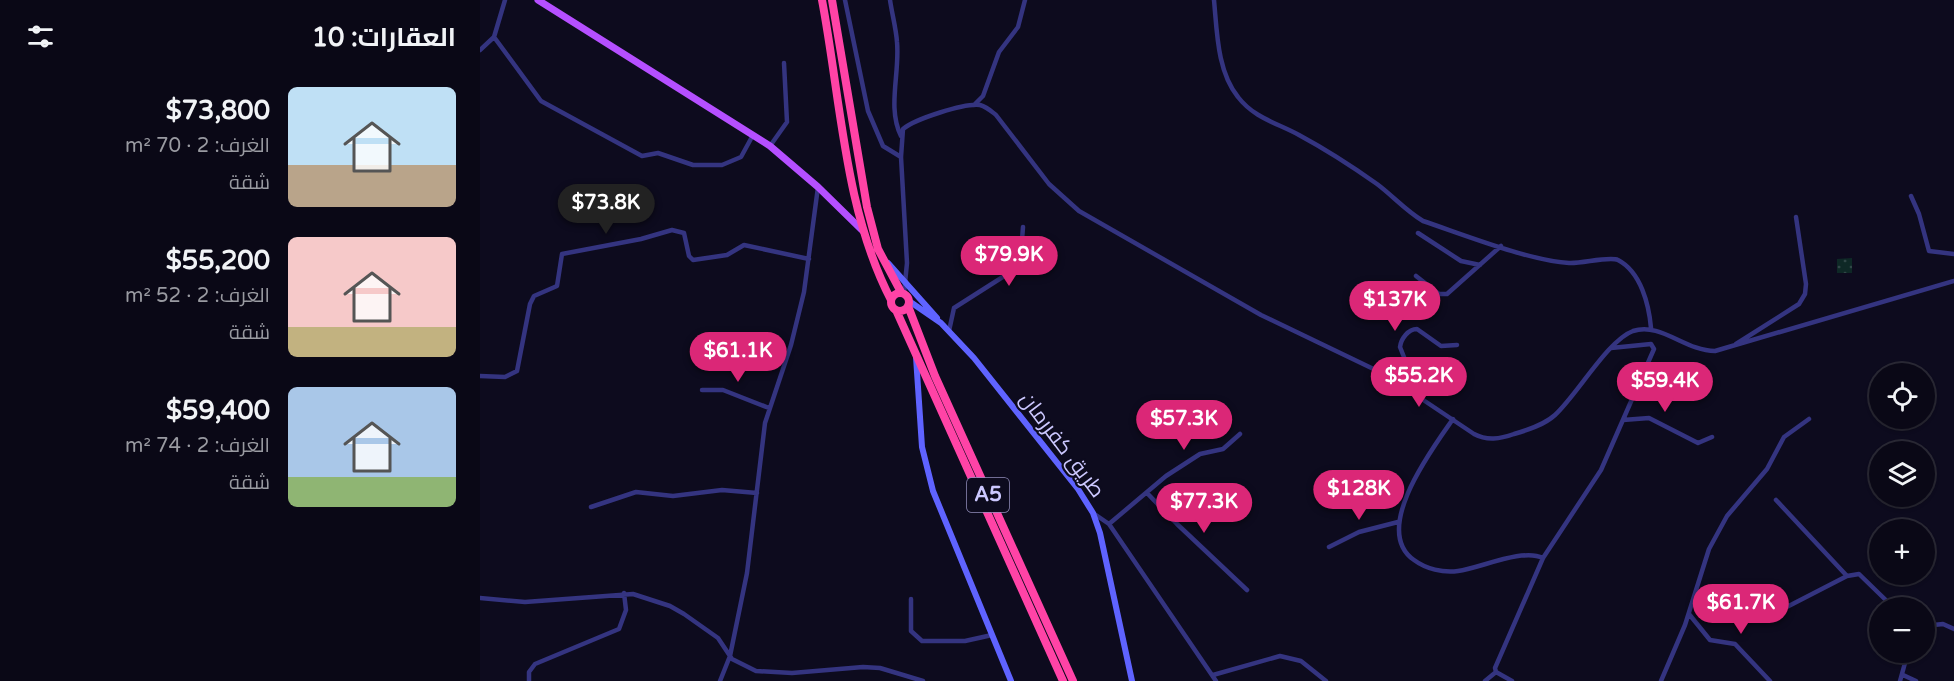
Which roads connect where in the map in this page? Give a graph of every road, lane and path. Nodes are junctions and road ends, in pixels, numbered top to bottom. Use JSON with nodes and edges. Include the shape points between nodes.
{"nodes":[{"id":1,"x":505,"y":0,"type":"edge"},
{"id":2,"x":538,"y":0,"type":"edge"},
{"id":3,"x":822,"y":0,"type":"edge"},
{"id":4,"x":832,"y":0,"type":"edge"},
{"id":5,"x":845,"y":0,"type":"edge"},
{"id":6,"x":890,"y":0,"type":"edge"},
{"id":7,"x":1025,"y":0,"type":"edge"},
{"id":8,"x":1214,"y":0,"type":"edge"},
{"id":9,"x":494,"y":37,"type":"junction"},
{"id":10,"x":480,"y":50,"type":"edge"},
{"id":11,"x":856,"y":62,"type":"junction"},
{"id":12,"x":784,"y":63,"type":"dead end"},
{"id":13,"x":842,"y":64,"type":"junction"},
{"id":14,"x":974,"y":105,"type":"junction"},
{"id":15,"x":753,"y":135,"type":"junction"},
{"id":16,"x":901,"y":136,"type":"junction"},
{"id":17,"x":770,"y":146,"type":"junction"},
{"id":18,"x":901,"y":157,"type":"junction"},
{"id":19,"x":818,"y":187,"type":"junction"},
{"id":20,"x":1911,"y":196,"type":"dead end"},
{"id":21,"x":1796,"y":217,"type":"dead end"},
{"id":22,"x":1023,"y":227,"type":"dead end"},
{"id":23,"x":863,"y":231,"type":"junction"},
{"id":24,"x":1418,"y":233,"type":"dead end"},
{"id":25,"x":1501,"y":246,"type":"junction"},
{"id":26,"x":878,"y":249,"type":"junction"},
{"id":27,"x":1954,"y":254,"type":"edge"},
{"id":28,"x":884,"y":258,"type":"junction"},
{"id":29,"x":809,"y":259,"type":"junction"},
{"id":30,"x":1480,"y":265,"type":"junction"},
{"id":31,"x":1416,"y":276,"type":"dead end"},
{"id":32,"x":1954,"y":281,"type":"edge"},
{"id":33,"x":906,"y":283,"type":"junction"},
{"id":34,"x":906,"y":298,"type":"junction"},
{"id":35,"x":891,"y":300,"type":"junction"},
{"id":36,"x":896,"y":310,"type":"junction"},
{"id":37,"x":941,"y":323,"type":"junction"},
{"id":38,"x":1651,"y":328,"type":"junction"},
{"id":39,"x":949,"y":331,"type":"junction"},
{"id":40,"x":1457,"y":345,"type":"dead end"},
{"id":41,"x":1731,"y":347,"type":"junction"},
{"id":42,"x":1611,"y":348,"type":"junction"},
{"id":43,"x":916,"y":355,"type":"junction"},
{"id":44,"x":480,"y":376,"type":"edge"},
{"id":45,"x":702,"y":390,"type":"dead end"},
{"id":46,"x":1419,"y":395,"type":"junction"},
{"id":47,"x":769,"y":408,"type":"junction"},
{"id":48,"x":1453,"y":419,"type":"junction"},
{"id":49,"x":1809,"y":419,"type":"dead end"},
{"id":50,"x":1623,"y":420,"type":"junction"},
{"id":51,"x":1240,"y":434,"type":"dead end"},
{"id":52,"x":1712,"y":437,"type":"dead end"},
{"id":53,"x":757,"y":493,"type":"junction"},
{"id":54,"x":1147,"y":493,"type":"junction"},
{"id":55,"x":1776,"y":500,"type":"dead end"},
{"id":56,"x":591,"y":507,"type":"dead end"},
{"id":57,"x":1093,"y":513,"type":"junction"},
{"id":58,"x":1398,"y":522,"type":"junction"},
{"id":59,"x":1109,"y":524,"type":"junction"},
{"id":60,"x":1329,"y":547,"type":"dead end"},
{"id":61,"x":1543,"y":558,"type":"junction"},
{"id":62,"x":1847,"y":576,"type":"junction"},
{"id":63,"x":1248,"y":590,"type":"dead end"},
{"id":64,"x":624,"y":593,"type":"junction"},
{"id":65,"x":1883,"y":597,"type":"edge"},
{"id":66,"x":480,"y":598,"type":"edge"},
{"id":67,"x":911,"y":599,"type":"dead end"},
{"id":68,"x":1779,"y":611,"type":"dead end"},
{"id":69,"x":1689,"y":614,"type":"junction"},
{"id":70,"x":1935,"y":625,"type":"edge"},
{"id":71,"x":1954,"y":629,"type":"edge"},
{"id":72,"x":992,"y":635,"type":"junction"},
{"id":73,"x":729,"y":656,"type":"junction"},
{"id":74,"x":1906,"y":663,"type":"edge"},
{"id":75,"x":1496,"y":672,"type":"junction"},
{"id":76,"x":1213,"y":675,"type":"junction"},
{"id":77,"x":1903,"y":675,"type":"junction"},
{"id":78,"x":529,"y":681,"type":"edge"},
{"id":79,"x":720,"y":681,"type":"edge"},
{"id":80,"x":918,"y":681,"type":"edge"},
{"id":81,"x":1011,"y":681,"type":"edge"},
{"id":82,"x":1063,"y":681,"type":"edge"},
{"id":83,"x":1073,"y":681,"type":"edge"},
{"id":84,"x":1132,"y":681,"type":"edge"},
{"id":85,"x":1216,"y":681,"type":"edge"},
{"id":86,"x":1326,"y":681,"type":"edge"},
{"id":87,"x":1485,"y":681,"type":"edge"},
{"id":88,"x":1512,"y":681,"type":"edge"},
{"id":89,"x":1661,"y":681,"type":"edge"},
{"id":90,"x":1770,"y":681,"type":"edge"},
{"id":91,"x":1900,"y":681,"type":"edge"},
{"id":92,"x":1916,"y":681,"type":"edge"}],
"edges":[{"from":1,"to":9,"type":"street"},
{"from":2,"to":15,"type":"main road"},
{"from":3,"to":23,"type":"highway","number":"A5"},
{"from":4,"to":13,"type":"highway","number":"A5"},
{"from":5,"to":11,"type":"street"},
{"from":6,"to":16,"type":"street","via":[[897,42],[895,124]]},
{"from":7,"to":14,"type":"street","via":[[1016,31],[999,52],[983,96]]},
{"from":8,"to":25,"type":"street","via":[[1223,66],[1237,96],[1251,110],[1298,134],[1377,184],[1423,221]]},
{"from":9,"to":10,"type":"street"},
{"from":9,"to":15,"type":"street","via":[[541,101],[642,156],[658,153],[693,165],[722,165],[741,157]]},
{"from":11,"to":13,"type":"street"},
{"from":11,"to":18,"type":"street","via":[[878,139]]},
{"from":12,"to":17,"type":"street","via":[[787,122]]},
{"from":13,"to":26,"type":"highway","number":"A5"},
{"from":14,"to":16,"type":"street","via":[[912,121]]},
{"from":14,"to":46,"type":"street","via":[[988,108],[996,115],[1049,184],[1093,220],[1268,319],[1372,367]]},
{"from":15,"to":17,"type":"main road"},
{"from":16,"to":18,"type":"street"},
{"from":17,"to":19,"type":"main road"},
{"from":18,"to":33,"type":"street"},
{"from":19,"to":23,"type":"main road"},
{"from":19,"to":29,"type":"street"},
{"from":20,"to":27,"type":"street","via":[[1929,251]]},
{"from":21,"to":41,"type":"street","via":[[1806,284],[1803,299]]},
{"from":22,"to":39,"type":"street","via":[[1020,266],[954,308]]},
{"from":23,"to":26,"type":"main road"},
{"from":23,"to":35,"type":"highway","number":"A5"},
{"from":24,"to":30,"type":"street","via":[[1461,261]]},
{"from":25,"to":30,"type":"street"},
{"from":25,"to":38,"type":"street","via":[[1568,263],[1620,261],[1644,295]]},
{"from":26,"to":28,"type":"highway","number":"A5"},
{"from":28,"to":33,"type":"main road"},
{"from":28,"to":34,"type":"highway","number":"A5"},
{"from":29,"to":44,"type":"street","via":[[744,245],[727,255],[693,260],[684,233],[674,230],[562,254],[556,286],[534,296],[530,304],[517,371],[505,377]]},
{"from":29,"to":47,"type":"street","via":[[798,319]]},
{"from":30,"to":31,"type":"street","via":[[1447,294],[1439,294]]},
{"from":32,"to":41,"type":"street"},
{"from":33,"to":34,"type":"street"},
{"from":33,"to":37,"type":"main road"},
{"from":34,"to":35,"type":"highway","via":[[896,293]]},
{"from":34,"to":36,"type":"highway","via":[[901,311]]},
{"from":34,"to":37,"type":"main road","name":"طريق كفررمان"},
{"from":34,"to":83,"type":"highway","number":"A5","via":[[931,369]]},
{"from":35,"to":36,"type":"highway","number":"A5"},
{"from":36,"to":43,"type":"highway","number":"A5"},
{"from":37,"to":39,"type":"main road","name":"طريق كفررمان"},
{"from":38,"to":41,"type":"street","via":[[1702,351]]},
{"from":38,"to":42,"type":"street","via":[[1627,334]]},
{"from":39,"to":57,"type":"main road","name":"طريق كفررمان","via":[[1066,473]]},
{"from":40,"to":46,"type":"street","via":[[1441,346],[1417,328],[1405,337],[1400,345]]},
{"from":42,"to":48,"type":"street","via":[[1560,409],[1538,426],[1486,439]]},
{"from":42,"to":50,"type":"street","via":[[1654,345]]},
{"from":43,"to":72,"type":"main road","via":[[924,459],[933,491]]},
{"from":43,"to":82,"type":"highway","number":"A5"},
{"from":45,"to":47,"type":"street","via":[[723,390]]},
{"from":46,"to":48,"type":"street"},
{"from":47,"to":53,"type":"street"},
{"from":48,"to":58,"type":"street","via":[[1422,466]]},
{"from":49,"to":69,"type":"street","via":[[1784,437],[1767,469],[1727,516],[1709,549]]},
{"from":50,"to":52,"type":"street","via":[[1649,418],[1698,443]]},
{"from":50,"to":61,"type":"street","via":[[1596,480]]},
{"from":51,"to":54,"type":"street","via":[[1222,449],[1200,454]]},
{"from":53,"to":56,"type":"street","via":[[722,490],[674,496],[636,492]]},
{"from":53,"to":73,"type":"street","via":[[747,573]]},
{"from":54,"to":59,"type":"street"},
{"from":54,"to":63,"type":"street"},
{"from":55,"to":62,"type":"street"},
{"from":57,"to":59,"type":"street"},
{"from":57,"to":84,"type":"main road","name":"طريق كفررمان"},
{"from":58,"to":60,"type":"street","via":[[1359,532]]},
{"from":58,"to":61,"type":"street","via":[[1406,554],[1442,571],[1527,556]]},
{"from":59,"to":76,"type":"street"},
{"from":61,"to":75,"type":"street","via":[[1505,641]]},
{"from":62,"to":65,"type":"street","via":[[1859,574]]},
{"from":62,"to":68,"type":"street"},
{"from":64,"to":66,"type":"street","via":[[525,602]]},
{"from":64,"to":73,"type":"street","via":[[670,606],[718,638]]},
{"from":64,"to":78,"type":"street","via":[[626,609],[619,629],[535,664]]},
{"from":67,"to":72,"type":"street","via":[[911,632],[922,641],[965,641]]},
{"from":69,"to":89,"type":"street"},
{"from":69,"to":90,"type":"street","via":[[1710,640],[1735,644]]},
{"from":70,"to":71,"type":"street"},
{"from":72,"to":81,"type":"main road"},
{"from":73,"to":79,"type":"street"},
{"from":73,"to":80,"type":"street","via":[[750,669],[772,674],[863,667],[880,668]]},
{"from":74,"to":77,"type":"street"},
{"from":75,"to":87,"type":"street"},
{"from":75,"to":88,"type":"street"},
{"from":76,"to":85,"type":"street"},
{"from":76,"to":86,"type":"street","via":[[1280,656],[1301,661]]},
{"from":77,"to":91,"type":"street"},
{"from":77,"to":92,"type":"street"}]}
